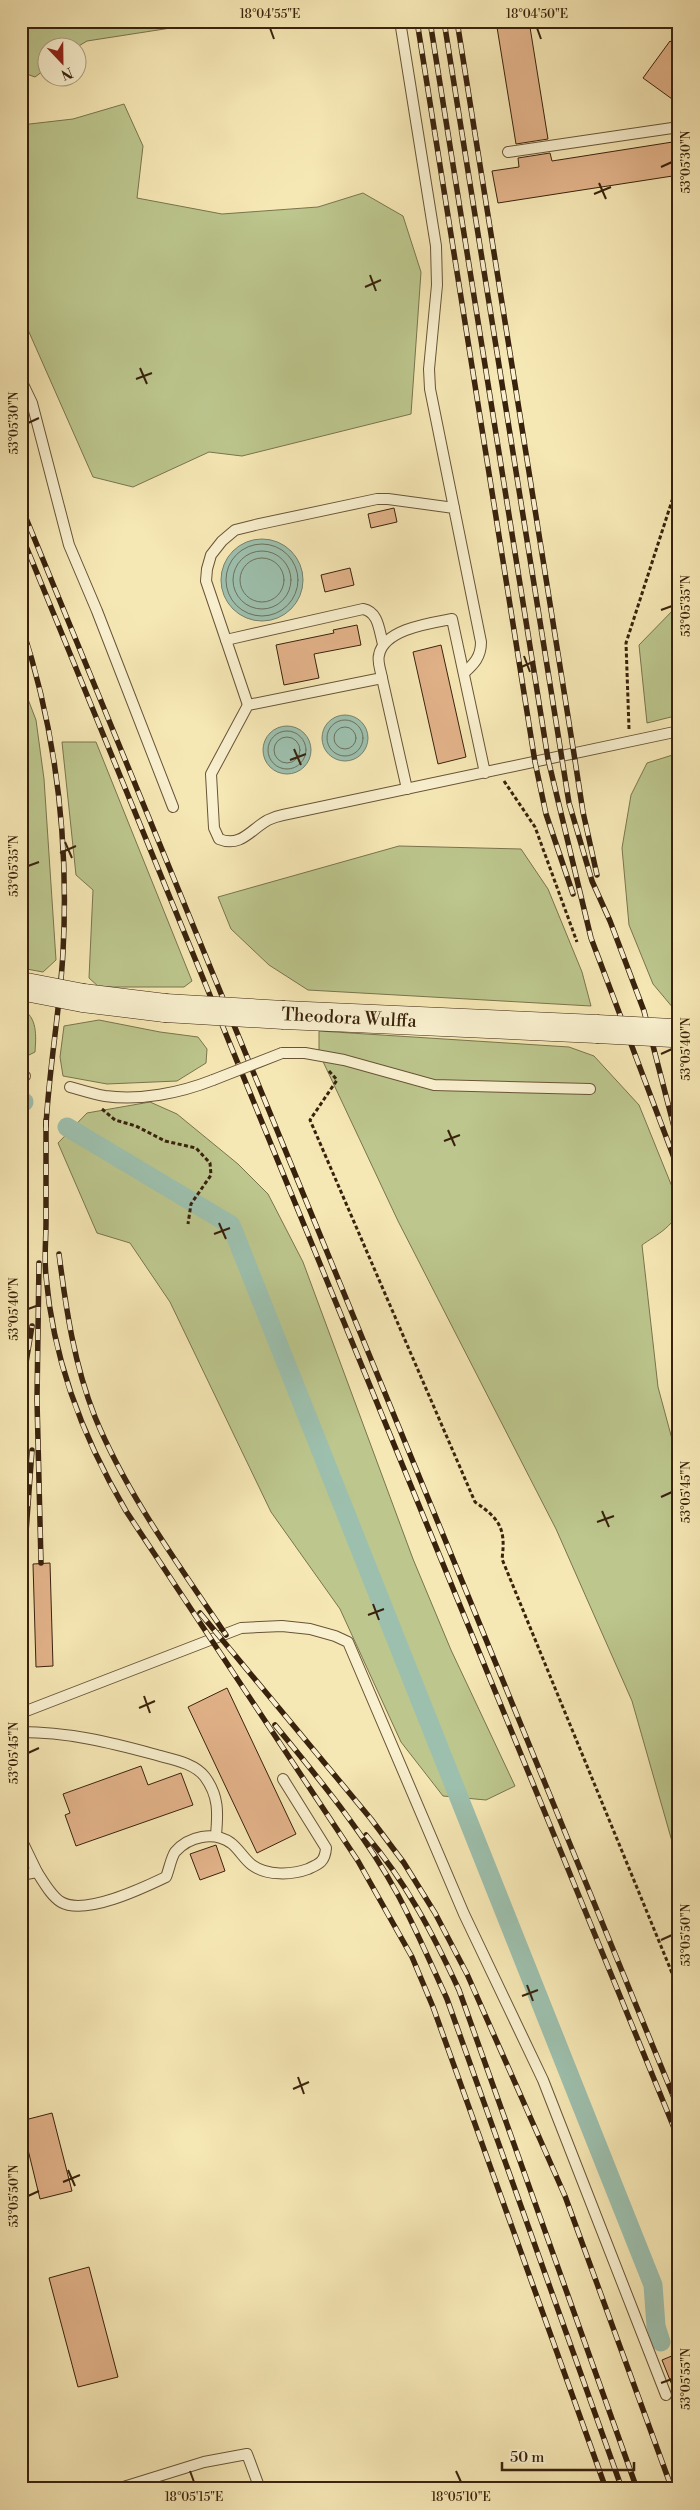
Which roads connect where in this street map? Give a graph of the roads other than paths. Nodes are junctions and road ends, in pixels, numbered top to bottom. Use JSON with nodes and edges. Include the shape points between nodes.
{"nodes":[{"id":1,"x":400,"y":21,"type":"edge"},
{"id":2,"x":679,"y":127,"type":"edge"},
{"id":3,"x":508,"y":152,"type":"dead end"},
{"id":4,"x":21,"y":380,"type":"edge"},
{"id":5,"x":454,"y":508,"type":"junction"},
{"id":6,"x":226,"y":640,"type":"junction"},
{"id":7,"x":383,"y":644,"type":"junction"},
{"id":8,"x":464,"y":673,"type":"junction"},
{"id":9,"x":382,"y":678,"type":"junction"},
{"id":10,"x":248,"y":705,"type":"junction"},
{"id":11,"x":679,"y":731,"type":"edge"},
{"id":12,"x":485,"y":773,"type":"junction"},
{"id":13,"x":407,"y":789,"type":"junction"},
{"id":14,"x":173,"y":806,"type":"dead end"},
{"id":15,"x":24,"y":986,"type":"edge"},
{"id":16,"x":675,"y":1033,"type":"edge"},
{"id":17,"x":70,"y":1087,"type":"dead end"},
{"id":18,"x":590,"y":1088,"type":"dead end"},
{"id":19,"x":21,"y":1713,"type":"edge"},
{"id":20,"x":21,"y":1732,"type":"edge"},
{"id":21,"x":283,"y":1779,"type":"dead end"},
{"id":22,"x":216,"y":1835,"type":"junction"},
{"id":23,"x":21,"y":1839,"type":"edge"},
{"id":24,"x":36,"y":1872,"type":"junction"},
{"id":25,"x":21,"y":1875,"type":"edge"},
{"id":26,"x":666,"y":2395,"type":"dead end"},
{"id":27,"x":117,"y":2489,"type":"edge"},
{"id":28,"x":260,"y":2489,"type":"edge"}],
"edges":[{"from":1,"to":5,"type":"lane","via":[[436,246],[437,285],[430,389]]},
{"from":2,"to":3,"type":"lane"},
{"from":4,"to":14,"type":"lane","via":[[32,403],[69,545],[98,611]]},
{"from":5,"to":6,"type":"lane","via":[[377,499],[235,530],[211,555],[206,580]]},
{"from":5,"to":8,"type":"lane","via":[[481,642],[481,652],[474,665]]},
{"from":6,"to":7,"type":"lane","via":[[363,609],[376,618]]},
{"from":6,"to":10,"type":"lane"},
{"from":7,"to":8,"type":"lane","via":[[409,628],[452,619]]},
{"from":7,"to":9,"type":"lane","via":[[378,656]]},
{"from":8,"to":12,"type":"lane"},
{"from":9,"to":10,"type":"lane"},
{"from":9,"to":13,"type":"lane"},
{"from":10,"to":13,"type":"lane","via":[[211,774],[214,828],[219,839],[228,843],[243,839],[268,820],[283,815]]},
{"from":11,"to":12,"type":"lane"},
{"from":12,"to":13,"type":"lane"},
{"from":15,"to":16,"type":"street","name":"Theodora Wulffa","bridge":true,"via":[[83,998],[165,1008]]},
{"from":17,"to":18,"type":"lane","bridge":true,"via":[[105,1096],[164,1094],[212,1080],[282,1053],[344,1060],[434,1084]]},
{"from":19,"to":26,"type":"lane","via":[[241,1628],[301,1628],[348,1642],[464,1914],[543,2080]]},
{"from":20,"to":22,"type":"lane","via":[[81,1736],[124,1745],[191,1766],[204,1775],[216,1796]]},
{"from":21,"to":22,"type":"lane","via":[[326,1848],[321,1863],[296,1874],[272,1873],[252,1866],[231,1843]]},
{"from":22,"to":24,"type":"lane","via":[[203,1836],[175,1853],[166,1877],[98,1904],[74,1906],[61,1902]]},
{"from":23,"to":24,"type":"lane"},
{"from":24,"to":25,"type":"lane"},
{"from":27,"to":28,"type":"lane","via":[[204,2462],[247,2454]]}]}
